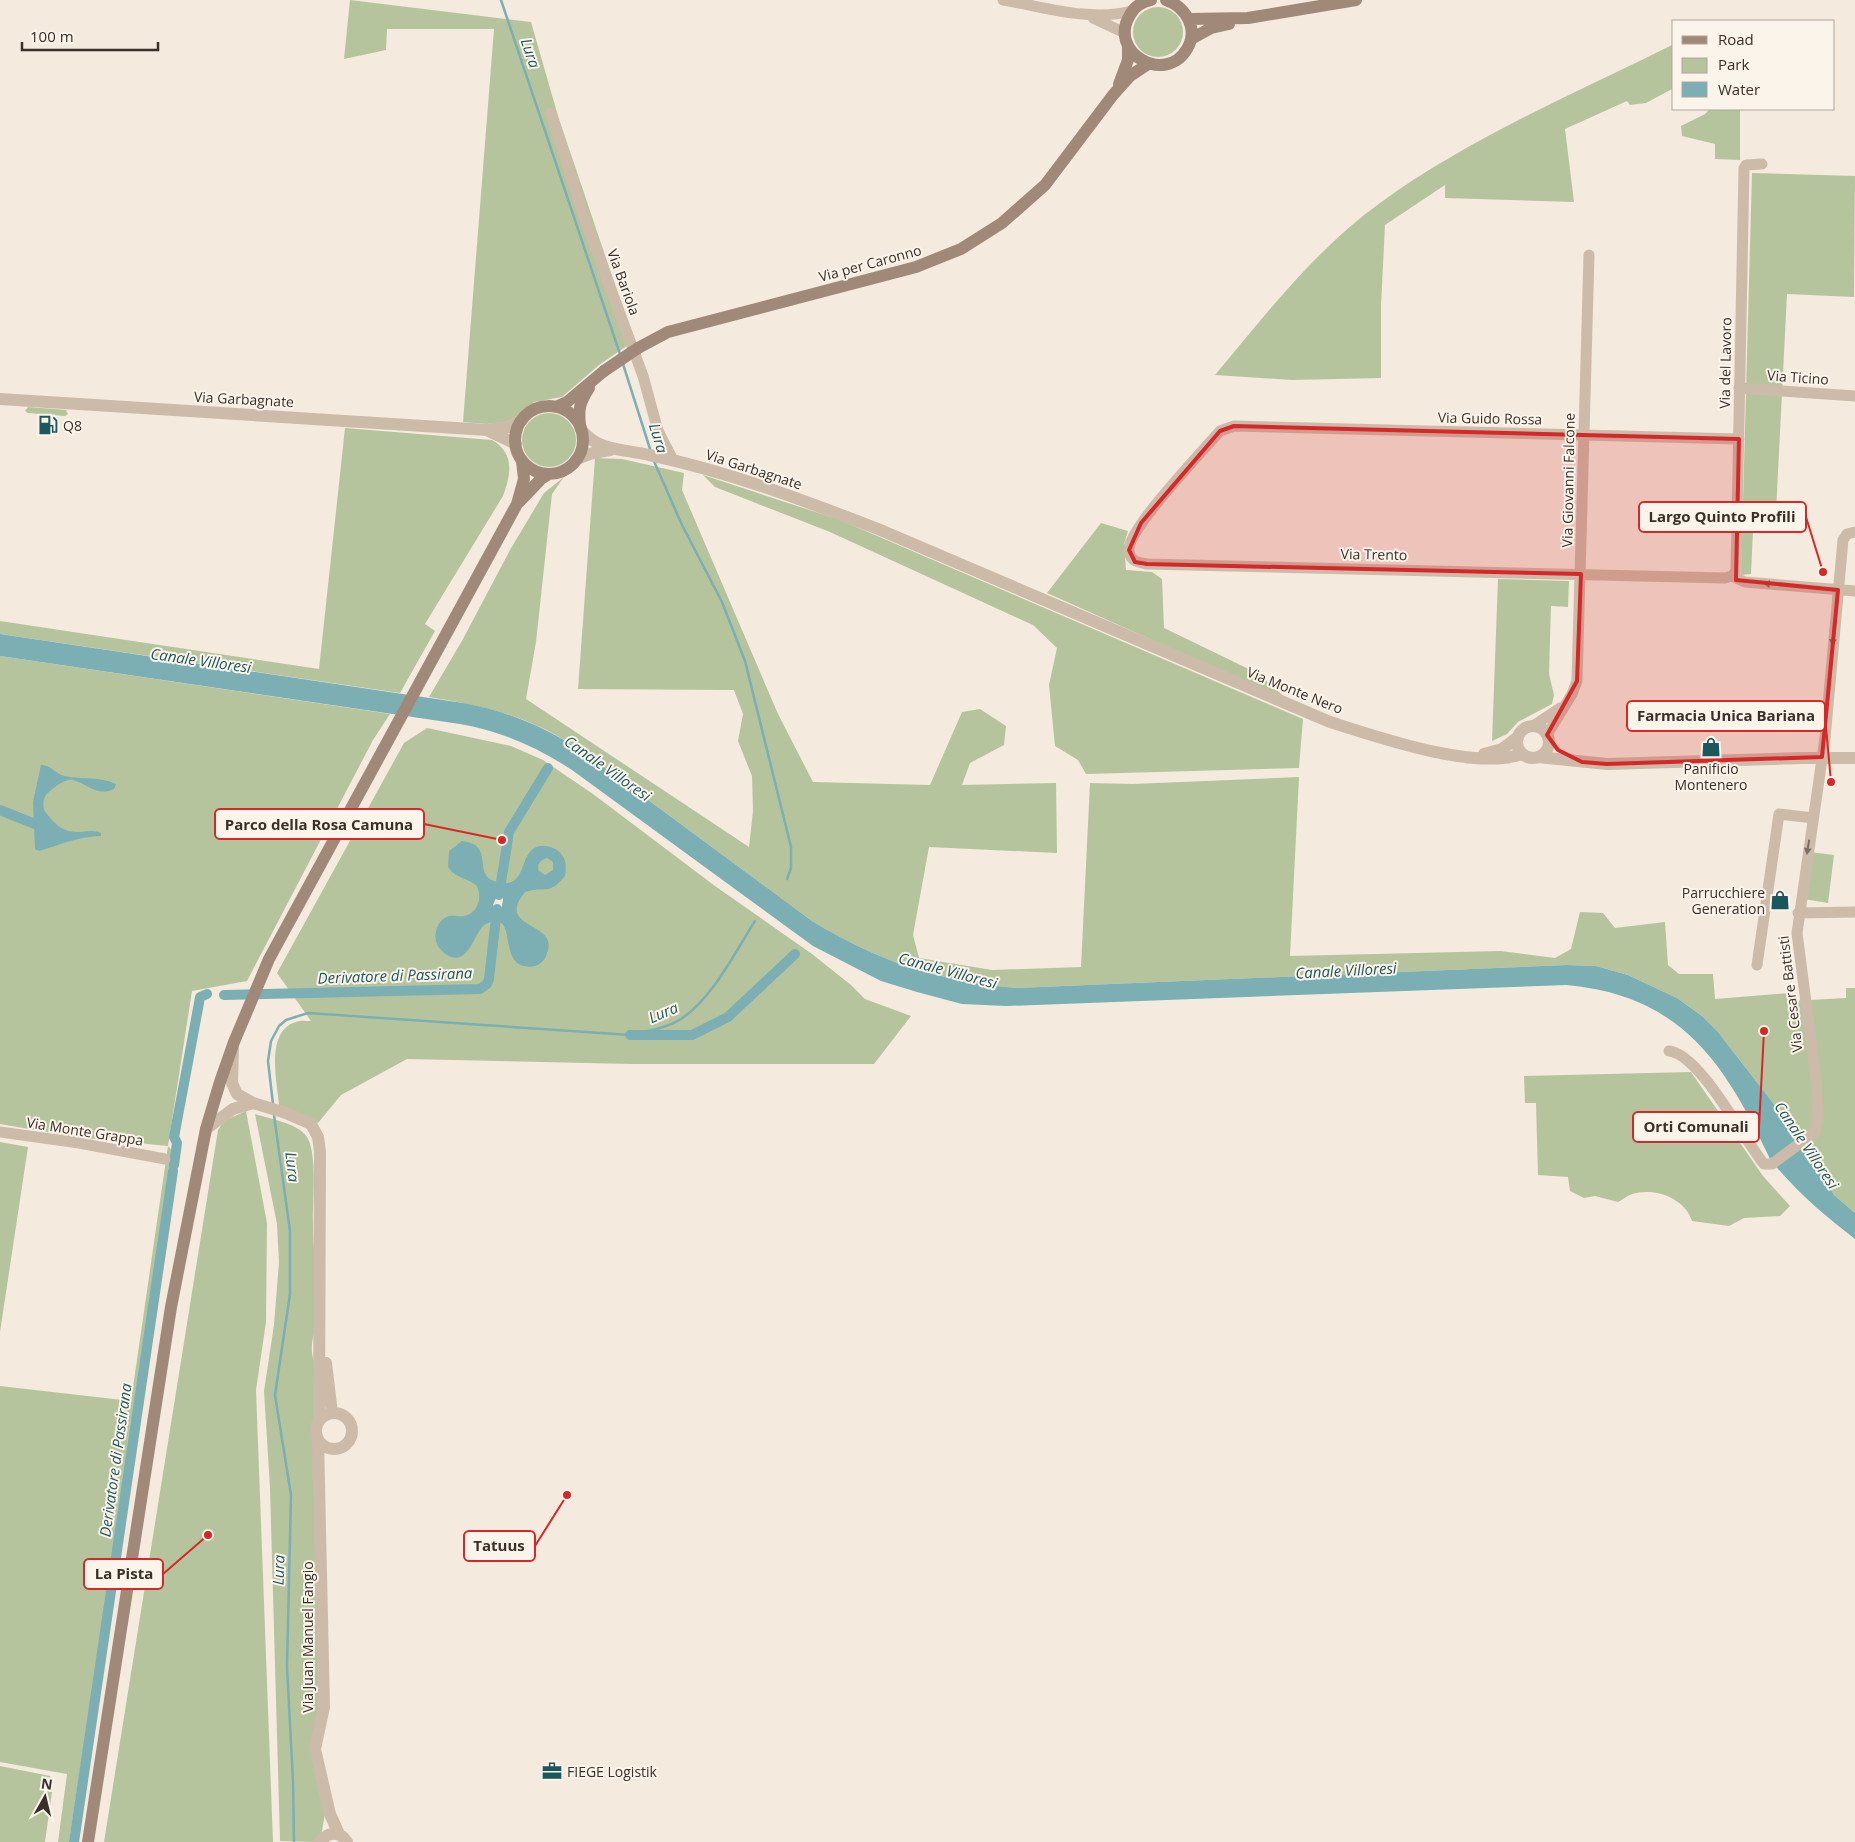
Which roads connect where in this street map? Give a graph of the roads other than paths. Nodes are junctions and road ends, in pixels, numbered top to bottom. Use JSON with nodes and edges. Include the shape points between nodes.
{"nodes":[{"id":1,"x":1003,"y":0,"type":"edge"},
{"id":2,"x":1151,"y":0,"type":"edge"},
{"id":3,"x":1166,"y":0,"type":"edge"},
{"id":4,"x":1356,"y":0,"type":"edge"},
{"id":5,"x":1132,"y":11,"type":"junction"},
{"id":6,"x":1072,"y":12,"type":"junction"},
{"id":7,"x":1248,"y":18,"type":"junction"},
{"id":8,"x":1189,"y":19,"type":"junction"},
{"id":9,"x":1125,"y":33,"type":"junction"},
{"id":10,"x":1191,"y":39,"type":"junction"},
{"id":11,"x":1128,"y":47,"type":"junction"},
{"id":12,"x":1148,"y":64,"type":"junction"},
{"id":13,"x":1113,"y":96,"type":"junction"},
{"id":14,"x":551,"y":113,"type":"dead end"},
{"id":15,"x":1762,"y":164,"type":"dead end"},
{"id":16,"x":1589,"y":254,"type":"dead end"},
{"id":17,"x":594,"y":380,"type":"junction"},
{"id":18,"x":1739,"y":388,"type":"junction"},
{"id":19,"x":1855,"y":396,"type":"edge"},
{"id":20,"x":0,"y":399,"type":"edge"},
{"id":21,"x":556,"y":407,"type":"junction"},
{"id":22,"x":522,"y":420,"type":"junction"},
{"id":23,"x":580,"y":428,"type":"junction"},
{"id":24,"x":1300,"y":428,"type":"joint"},
{"id":25,"x":487,"y":430,"type":"junction"},
{"id":26,"x":1584,"y":434,"type":"junction"},
{"id":27,"x":1739,"y":439,"type":"junction"},
{"id":28,"x":516,"y":444,"type":"junction"},
{"id":29,"x":618,"y":449,"type":"junction"},
{"id":30,"x":577,"y":459,"type":"junction"},
{"id":31,"x":673,"y":460,"type":"junction"},
{"id":32,"x":522,"y":461,"type":"junction"},
{"id":33,"x":549,"y":474,"type":"junction"},
{"id":34,"x":517,"y":504,"type":"junction"},
{"id":35,"x":1855,"y":532,"type":"edge"},
{"id":36,"x":1581,"y":574,"type":"junction"},
{"id":37,"x":1732,"y":576,"type":"junction"},
{"id":38,"x":1838,"y":590,"type":"junction"},
{"id":39,"x":1855,"y":591,"type":"edge"},
{"id":40,"x":1110,"y":629,"type":"joint"},
{"id":41,"x":1565,"y":704,"type":"junction"},
{"id":42,"x":1533,"y":726,"type":"junction"},
{"id":43,"x":1518,"y":737,"type":"junction"},
{"id":44,"x":1548,"y":737,"type":"junction"},
{"id":45,"x":1522,"y":754,"type":"junction"},
{"id":46,"x":1475,"y":756,"type":"junction"},
{"id":47,"x":1538,"y":757,"type":"junction"},
{"id":48,"x":1822,"y":757,"type":"junction"},
{"id":49,"x":1855,"y":758,"type":"edge"},
{"id":50,"x":1582,"y":762,"type":"junction"},
{"id":51,"x":1813,"y":818,"type":"junction"},
{"id":52,"x":1798,"y":912,"type":"junction"},
{"id":53,"x":1855,"y":912,"type":"edge"},
{"id":54,"x":1757,"y":965,"type":"dead end"},
{"id":55,"x":234,"y":1042,"type":"junction"},
{"id":56,"x":1669,"y":1051,"type":"dead end"},
{"id":57,"x":253,"y":1103,"type":"junction"},
{"id":58,"x":206,"y":1129,"type":"junction"},
{"id":59,"x":0,"y":1132,"type":"edge"},
{"id":60,"x":165,"y":1159,"type":"dead end"},
{"id":61,"x":320,"y":1303,"type":"junction"},
{"id":62,"x":332,"y":1413,"type":"junction"},
{"id":63,"x":319,"y":1420,"type":"junction"},
{"id":64,"x":318,"y":1440,"type":"junction"},
{"id":65,"x":329,"y":1448,"type":"junction"},
{"id":66,"x":319,"y":1458,"type":"junction"},
{"id":67,"x":330,"y":1814,"type":"junction"},
{"id":68,"x":343,"y":1838,"type":"edge"},
{"id":69,"x":322,"y":1840,"type":"edge"},
{"id":70,"x":88,"y":1842,"type":"edge"}],
"edges":[{"from":1,"to":6,"type":"street"},
{"from":2,"to":5,"type":"main road"},
{"from":3,"to":8,"type":"main road","via":[[1180,7]]},
{"from":4,"to":7,"type":"main road"},
{"from":5,"to":6,"type":"street","via":[[1102,16]]},
{"from":5,"to":9,"type":"main road"},
{"from":6,"to":9,"type":"street"},
{"from":7,"to":8,"type":"main road"},
{"from":7,"to":10,"type":"main road","via":[[1211,28]]},
{"from":8,"to":10,"type":"main road"},
{"from":9,"to":11,"type":"main road"},
{"from":10,"to":12,"type":"main road","via":[[1188,48],[1174,62]]},
{"from":11,"to":12,"type":"main road","via":[[1136,58]]},
{"from":11,"to":13,"type":"main road","via":[[1128,60]]},
{"from":12,"to":13,"type":"main road","via":[[1130,76]]},
{"from":13,"to":17,"type":"main road","name":"Via per Caronno","bridge":true,"via":[[1045,185],[1002,223],[961,248],[935,260],[668,332],[638,348]]},
{"from":14,"to":31,"type":"street","name":"Via Bariola","via":[[582,212],[643,376],[658,431]]},
{"from":15,"to":18,"type":"street","name":"Via del Lavoro","via":[[1744,168]]},
{"from":16,"to":26,"type":"street","name":"Via Giovanni Falcone"},
{"from":17,"to":21,"type":"main road"},
{"from":17,"to":23,"type":"main road","via":[[578,410]]},
{"from":18,"to":19,"type":"street","name":"Via Ticino"},
{"from":18,"to":27,"type":"street","name":"Via del Lavoro"},
{"from":20,"to":25,"type":"street","name":"Via Garbagnate"},
{"from":21,"to":22,"type":"main road","via":[[537,409]]},
{"from":21,"to":23,"type":"main road","via":[[571,414]]},
{"from":22,"to":25,"type":"street","name":"Via Garbagnate","via":[[509,427]]},
{"from":22,"to":28,"type":"main road"},
{"from":23,"to":29,"type":"street","name":"Via Garbagnate","via":[[594,443]]},
{"from":23,"to":30,"type":"main road","via":[[583,444]]},
{"from":24,"to":26,"type":"street","name":"Via Guido Rossa"},
{"from":24,"to":36,"type":"street","name":"Via Trento","via":[[1234,426],[1220,431],[1141,524],[1130,542],[1131,558],[1147,564]]},
{"from":25,"to":28,"type":"street","name":"Via Garbagnate"},
{"from":26,"to":27,"type":"street","name":"Via Guido Rossa"},
{"from":26,"to":36,"type":"street","name":"Via Giovanni Falcone"},
{"from":27,"to":37,"type":"street","name":"Via del Lavoro","via":[[1736,571]]},
{"from":28,"to":32,"type":"main road"},
{"from":29,"to":30,"type":"street","name":"Via Garbagnate"},
{"from":29,"to":31,"type":"street","name":"Via Garbagnate"},
{"from":30,"to":33,"type":"main road","via":[[565,470]]},
{"from":31,"to":40,"type":"street","name":"Via Garbagnate","via":[[770,489],[878,529]]},
{"from":32,"to":33,"type":"main road","via":[[530,468]]},
{"from":32,"to":34,"type":"main road","via":[[524,479]]},
{"from":33,"to":34,"type":"main road"},
{"from":34,"to":55,"type":"main road","via":[[270,959]]},
{"from":35,"to":38,"type":"street","name":"Via Cesare Battisti","via":[[1843,537]]},
{"from":36,"to":37,"type":"street","name":"Via Trento"},
{"from":36,"to":41,"type":"street","name":"Via Giovanni Falcone","via":[[1577,681]]},
{"from":38,"to":37,"type":"street","name":"Via Trento","one_way":true,"via":[[1745,582]]},
{"from":38,"to":39,"type":"street","name":"Via Trento"},
{"from":38,"to":48,"type":"street","name":"Via Cesare Battisti","one_way":true},
{"from":40,"to":46,"type":"street","name":"Via Monte Nero","via":[[1330,722],[1400,744]]},
{"from":41,"to":42,"type":"street","name":"Via Giovanni Falcone"},
{"from":41,"to":44,"type":"street","name":"Via Giovanni Falcone"},
{"from":42,"to":43,"type":"street","via":[[1524,729]]},
{"from":42,"to":44,"type":"street","via":[[1541,728]]},
{"from":43,"to":45,"type":"street","via":[[1517,746]]},
{"from":43,"to":46,"type":"street","name":"Via Monte Nero","via":[[1496,752]]},
{"from":44,"to":47,"type":"street","via":[[1547,751]]},
{"from":44,"to":50,"type":"street","via":[[1558,750]]},
{"from":45,"to":46,"type":"street","name":"Via Monte Nero","via":[[1497,759]]},
{"from":45,"to":47,"type":"street"},
{"from":47,"to":50,"type":"street"},
{"from":48,"to":49,"type":"street"},
{"from":48,"to":50,"type":"street","via":[[1676,763]]},
{"from":48,"to":51,"type":"street","name":"Via Cesare Battisti"},
{"from":51,"to":52,"type":"street","name":"Via Cesare Battisti","one_way":true},
{"from":51,"to":54,"type":"street","via":[[1779,814]]},
{"from":52,"to":53,"type":"street"},
{"from":52,"to":56,"type":"street","name":"Via Cesare Battisti","via":[[1798,950],[1818,1104],[1818,1125],[1810,1137],[1772,1164],[1762,1162],[1731,1114],[1685,1057]]},
{"from":55,"to":57,"type":"street","name":"Via Juan Manuel Fangio","via":[[232,1083],[237,1094]]},
{"from":55,"to":58,"type":"main road"},
{"from":57,"to":58,"type":"street","via":[[233,1109]]},
{"from":57,"to":61,"type":"street","name":"Via Juan Manuel Fangio","via":[[311,1124],[318,1137]]},
{"from":58,"to":70,"type":"main road","via":[[170,1307]]},
{"from":59,"to":60,"type":"street","name":"Via Monte Grappa"},
{"from":61,"to":62,"type":"street","name":"Via Juan Manuel Fangio"},
{"from":61,"to":63,"type":"street","name":"Via Juan Manuel Fangio"},
{"from":62,"to":63,"type":"street"},
{"from":62,"to":65,"type":"street","via":[[347,1419],[352,1432],[344,1446]]},
{"from":63,"to":64,"type":"street","name":"Via Juan Manuel Fangio"},
{"from":64,"to":65,"type":"street"},
{"from":64,"to":66,"type":"street","name":"Via Juan Manuel Fangio"},
{"from":65,"to":66,"type":"street"},
{"from":66,"to":67,"type":"street","name":"Via Juan Manuel Fangio","via":[[324,1707],[315,1750]]},
{"from":67,"to":68,"type":"street","name":"Via Juan Manuel Fangio"},
{"from":67,"to":69,"type":"street","name":"Via Juan Manuel Fangio"},
{"from":68,"to":69,"type":"street","via":[[330,1834]]}]}
